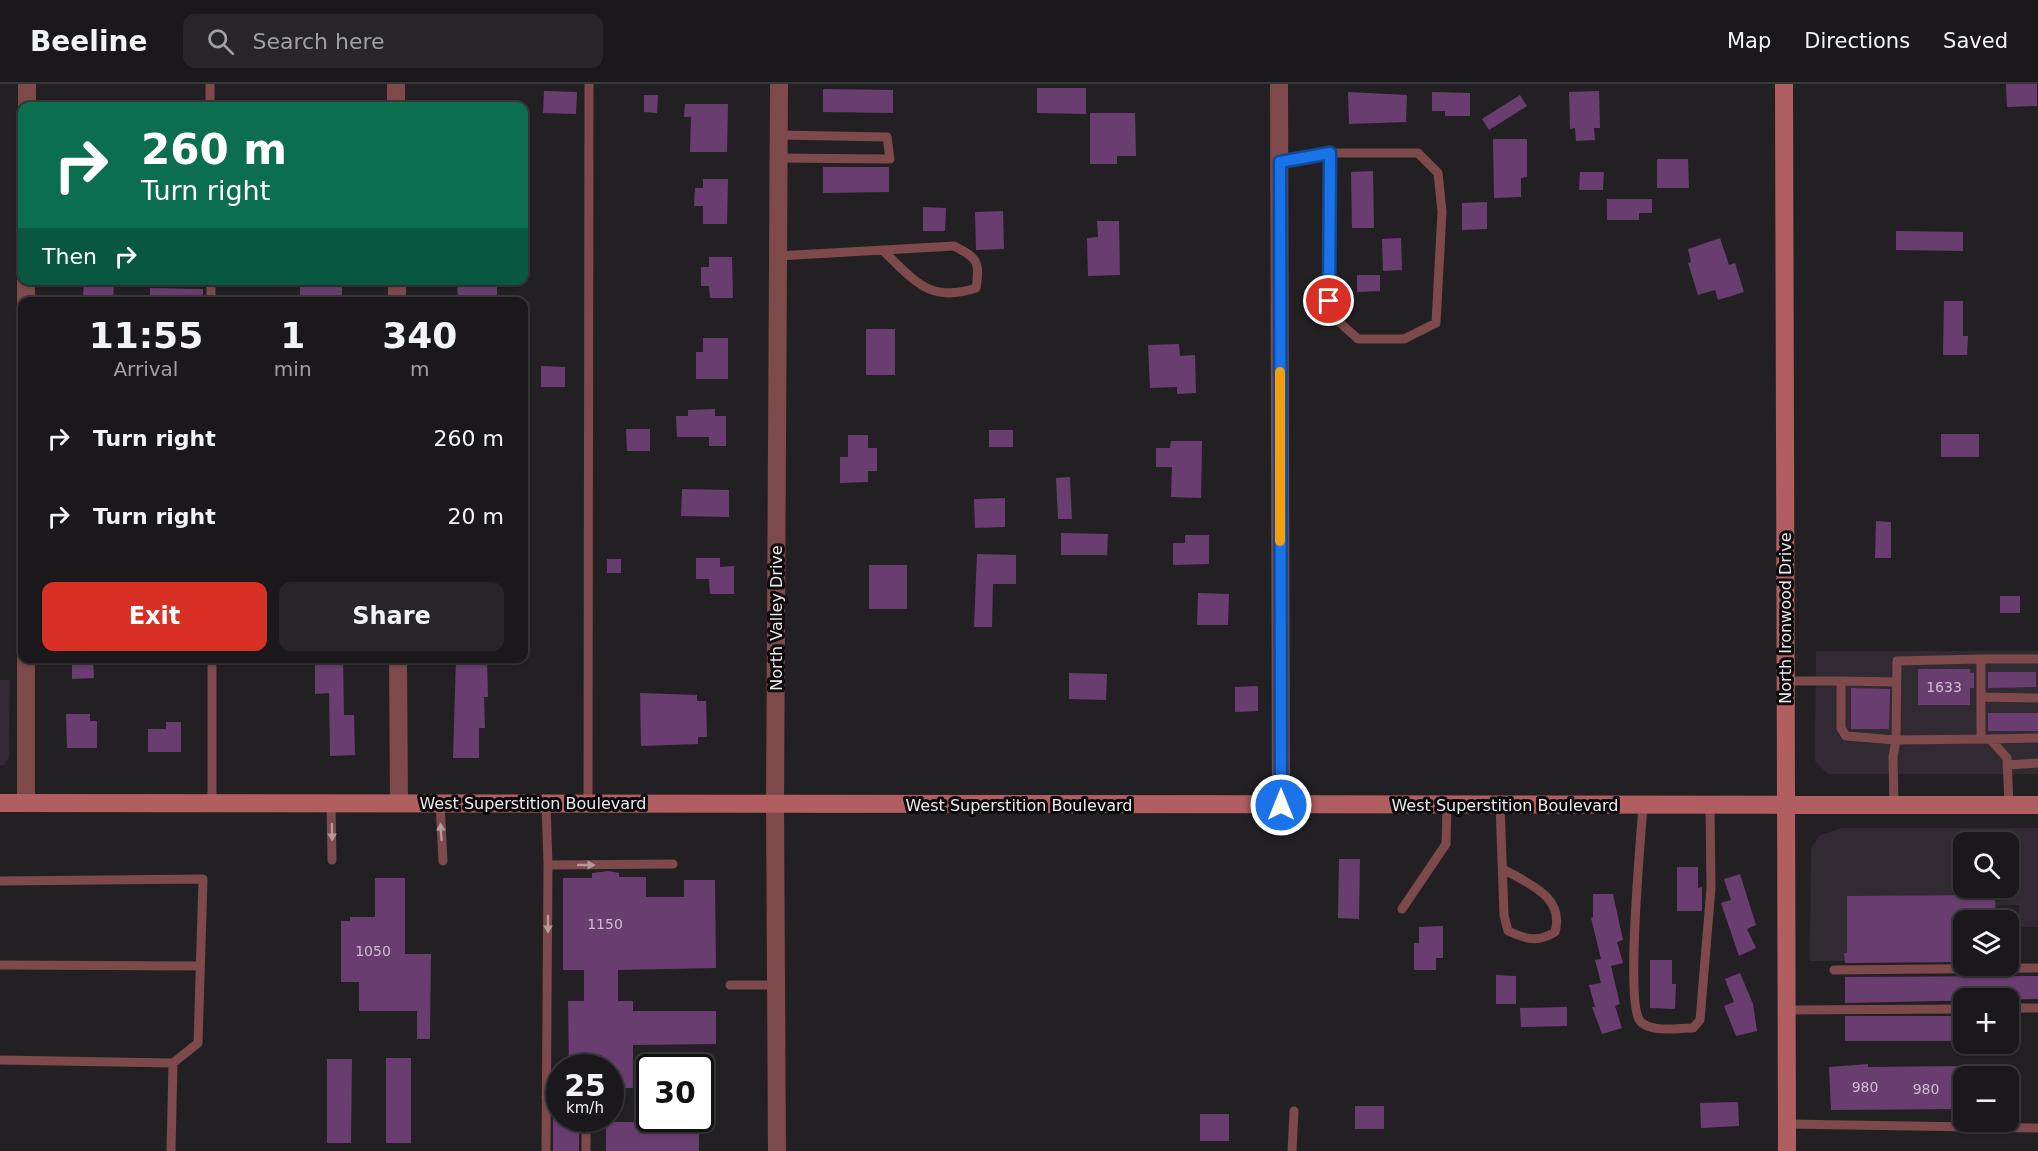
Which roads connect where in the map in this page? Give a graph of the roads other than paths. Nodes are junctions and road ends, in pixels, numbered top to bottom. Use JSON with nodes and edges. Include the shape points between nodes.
{"nodes":[{"id":1,"x":27,"y":84,"type":"edge"},
{"id":2,"x":210,"y":84,"type":"edge"},
{"id":3,"x":396,"y":84,"type":"edge"},
{"id":4,"x":589,"y":84,"type":"edge"},
{"id":5,"x":779,"y":84,"type":"edge"},
{"id":6,"x":1279,"y":84,"type":"edge"},
{"id":7,"x":1784,"y":84,"type":"edge"},
{"id":8,"x":27,"y":102,"type":"edge"},
{"id":9,"x":210,"y":102,"type":"edge"},
{"id":10,"x":396,"y":102,"type":"edge"},
{"id":11,"x":778,"y":135,"type":"junction"},
{"id":12,"x":1330,"y":153,"type":"junction"},
{"id":13,"x":778,"y":158,"type":"junction"},
{"id":14,"x":1280,"y":162,"type":"junction"},
{"id":15,"x":882,"y":250,"type":"junction"},
{"id":16,"x":778,"y":256,"type":"junction"},
{"id":17,"x":1981,"y":659,"type":"junction"},
{"id":18,"x":2038,"y":659,"type":"edge"},
{"id":19,"x":26,"y":663,"type":"edge"},
{"id":20,"x":212,"y":663,"type":"edge"},
{"id":21,"x":398,"y":663,"type":"edge"},
{"id":22,"x":1784,"y":681,"type":"junction"},
{"id":23,"x":1841,"y":681,"type":"junction"},
{"id":24,"x":1896,"y":682,"type":"junction"},
{"id":25,"x":1981,"y":697,"type":"junction"},
{"id":26,"x":2038,"y":698,"type":"edge"},
{"id":27,"x":2038,"y":738,"type":"edge"},
{"id":28,"x":1985,"y":739,"type":"junction"},
{"id":29,"x":1896,"y":740,"type":"junction"},
{"id":30,"x":2038,"y":764,"type":"edge"},
{"id":31,"x":2007,"y":765,"type":"junction"},
{"id":32,"x":0,"y":803,"type":"edge"},
{"id":33,"x":26,"y":803,"type":"junction"},
{"id":34,"x":212,"y":803,"type":"junction"},
{"id":35,"x":331,"y":803,"type":"junction"},
{"id":36,"x":399,"y":803,"type":"junction"},
{"id":37,"x":440,"y":803,"type":"junction"},
{"id":38,"x":546,"y":803,"type":"junction"},
{"id":39,"x":588,"y":803,"type":"junction"},
{"id":40,"x":775,"y":804,"type":"junction"},
{"id":41,"x":1281,"y":805,"type":"junction"},
{"id":42,"x":1447,"y":805,"type":"junction"},
{"id":43,"x":1500,"y":805,"type":"junction"},
{"id":44,"x":1643,"y":805,"type":"junction"},
{"id":45,"x":1710,"y":805,"type":"junction"},
{"id":46,"x":2008,"y":805,"type":"junction"},
{"id":47,"x":2038,"y":805,"type":"edge"},
{"id":48,"x":1785,"y":806,"type":"junction"},
{"id":49,"x":1894,"y":806,"type":"junction"},
{"id":50,"x":332,"y":860,"type":"dead end"},
{"id":51,"x":443,"y":861,"type":"dead end"},
{"id":52,"x":673,"y":864,"type":"dead end"},
{"id":53,"x":548,"y":865,"type":"junction"},
{"id":54,"x":1503,"y":869,"type":"junction"},
{"id":55,"x":0,"y":880,"type":"edge"},
{"id":56,"x":1402,"y":909,"type":"dead end"},
{"id":57,"x":0,"y":965,"type":"edge"},
{"id":58,"x":200,"y":966,"type":"junction"},
{"id":59,"x":2038,"y":968,"type":"edge"},
{"id":60,"x":1834,"y":970,"type":"dead end"},
{"id":61,"x":730,"y":985,"type":"dead end"},
{"id":62,"x":776,"y":985,"type":"junction"},
{"id":63,"x":2019,"y":1008,"type":"edge"},
{"id":64,"x":2038,"y":1008,"type":"edge"},
{"id":65,"x":1953,"y":1009,"type":"edge"},
{"id":66,"x":1786,"y":1010,"type":"junction"},
{"id":67,"x":546,"y":1054,"type":"edge"},
{"id":68,"x":0,"y":1060,"type":"edge"},
{"id":69,"x":172,"y":1063,"type":"junction"},
{"id":70,"x":1294,"y":1111,"type":"dead end"},
{"id":71,"x":1787,"y":1124,"type":"junction"},
{"id":72,"x":2038,"y":1128,"type":"edge"},
{"id":73,"x":546,"y":1132,"type":"edge"},
{"id":74,"x":586,"y":1132,"type":"edge"},
{"id":75,"x":171,"y":1151,"type":"edge"},
{"id":76,"x":546,"y":1151,"type":"edge"},
{"id":77,"x":586,"y":1151,"type":"edge"},
{"id":78,"x":777,"y":1151,"type":"edge"},
{"id":79,"x":1292,"y":1151,"type":"edge"},
{"id":80,"x":1787,"y":1151,"type":"edge"}],
"edges":[{"from":1,"to":8,"type":"street"},
{"from":2,"to":9,"type":"lane"},
{"from":3,"to":10,"type":"street"},
{"from":4,"to":39,"type":"lane"},
{"from":5,"to":11,"type":"street","name":"North Valley Drive"},
{"from":6,"to":14,"type":"street"},
{"from":7,"to":22,"type":"main road","name":"North Ironwood Drive"},
{"from":11,"to":13,"type":"street","name":"North Valley Drive"},
{"from":11,"to":13,"type":"lane","via":[[887,137],[890,159]]},
{"from":12,"to":12,"type":"lane","via":[[1418,153],[1438,173],[1442,212],[1436,323],[1404,339],[1358,339],[1338,321],[1329,301]]},
{"from":12,"to":14,"type":"lane"},
{"from":13,"to":16,"type":"street","name":"North Valley Drive"},
{"from":14,"to":41,"type":"street"},
{"from":15,"to":15,"type":"lane","via":[[954,246],[972,255],[979,268],[976,288],[961,293],[927,291]]},
{"from":15,"to":16,"type":"lane"},
{"from":16,"to":40,"type":"street","name":"North Valley Drive"},
{"from":17,"to":18,"type":"lane"},
{"from":17,"to":24,"type":"lane","via":[[1897,661]]},
{"from":17,"to":25,"type":"lane"},
{"from":19,"to":33,"type":"street"},
{"from":20,"to":34,"type":"lane"},
{"from":21,"to":36,"type":"street"},
{"from":22,"to":23,"type":"lane"},
{"from":22,"to":48,"type":"main road","name":"North Ironwood Drive"},
{"from":23,"to":24,"type":"lane"},
{"from":23,"to":29,"type":"lane","via":[[1841,728],[1846,736]]},
{"from":24,"to":29,"type":"lane"},
{"from":25,"to":26,"type":"lane"},
{"from":25,"to":28,"type":"lane"},
{"from":27,"to":28,"type":"lane"},
{"from":28,"to":29,"type":"lane"},
{"from":28,"to":31,"type":"lane","via":[[2007,758]]},
{"from":29,"to":49,"type":"lane"},
{"from":30,"to":31,"type":"lane"},
{"from":31,"to":46,"type":"lane"},
{"from":32,"to":33,"type":"main road","name":"West Superstition Boulevard"},
{"from":33,"to":34,"type":"main road","name":"West Superstition Boulevard"},
{"from":34,"to":35,"type":"main road","name":"West Superstition Boulevard"},
{"from":35,"to":36,"type":"main road","name":"West Superstition Boulevard"},
{"from":35,"to":50,"type":"lane","one_way":true},
{"from":36,"to":37,"type":"main road","name":"West Superstition Boulevard"},
{"from":37,"to":38,"type":"main road","name":"West Superstition Boulevard"},
{"from":51,"to":37,"type":"lane","one_way":true},
{"from":38,"to":39,"type":"main road","name":"West Superstition Boulevard"},
{"from":38,"to":53,"type":"lane"},
{"from":39,"to":40,"type":"main road","name":"West Superstition Boulevard"},
{"from":40,"to":41,"type":"main road","name":"West Superstition Boulevard"},
{"from":40,"to":62,"type":"street","name":"North Valley Drive"},
{"from":41,"to":42,"type":"main road","name":"West Superstition Boulevard"},
{"from":42,"to":43,"type":"main road","name":"West Superstition Boulevard"},
{"from":42,"to":56,"type":"lane","via":[[1446,844]]},
{"from":43,"to":44,"type":"main road","name":"West Superstition Boulevard"},
{"from":43,"to":54,"type":"lane"},
{"from":44,"to":45,"type":"main road","name":"West Superstition Boulevard"},
{"from":44,"to":45,"type":"lane","via":[[1634,933],[1634,1006],[1640,1021],[1650,1028],[1693,1028],[1700,1020],[1711,888]]},
{"from":45,"to":48,"type":"main road","name":"West Superstition Boulevard"},
{"from":46,"to":47,"type":"main road","name":"West Superstition Boulevard"},
{"from":46,"to":49,"type":"main road","name":"West Superstition Boulevard"},
{"from":48,"to":49,"type":"main road","name":"West Superstition Boulevard"},
{"from":48,"to":66,"type":"main road","name":"North Ironwood Drive"},
{"from":53,"to":52,"type":"lane","one_way":true},
{"from":53,"to":67,"type":"lane","one_way":true},
{"from":54,"to":54,"type":"lane","via":[[1508,931],[1543,940],[1555,932],[1555,906],[1541,891]]},
{"from":55,"to":58,"type":"lane","via":[[203,879]]},
{"from":57,"to":58,"type":"lane"},
{"from":58,"to":69,"type":"lane","via":[[198,1043]]},
{"from":59,"to":60,"type":"lane"},
{"from":61,"to":62,"type":"lane"},
{"from":62,"to":78,"type":"street","name":"North Valley Drive"},
{"from":63,"to":64,"type":"lane"},
{"from":65,"to":66,"type":"lane"},
{"from":66,"to":71,"type":"main road","name":"North Ironwood Drive"},
{"from":68,"to":69,"type":"lane"},
{"from":69,"to":75,"type":"lane"},
{"from":70,"to":79,"type":"lane"},
{"from":71,"to":72,"type":"lane"},
{"from":71,"to":80,"type":"main road","name":"North Ironwood Drive"},
{"from":73,"to":76,"type":"lane"},
{"from":74,"to":77,"type":"lane"}]}
